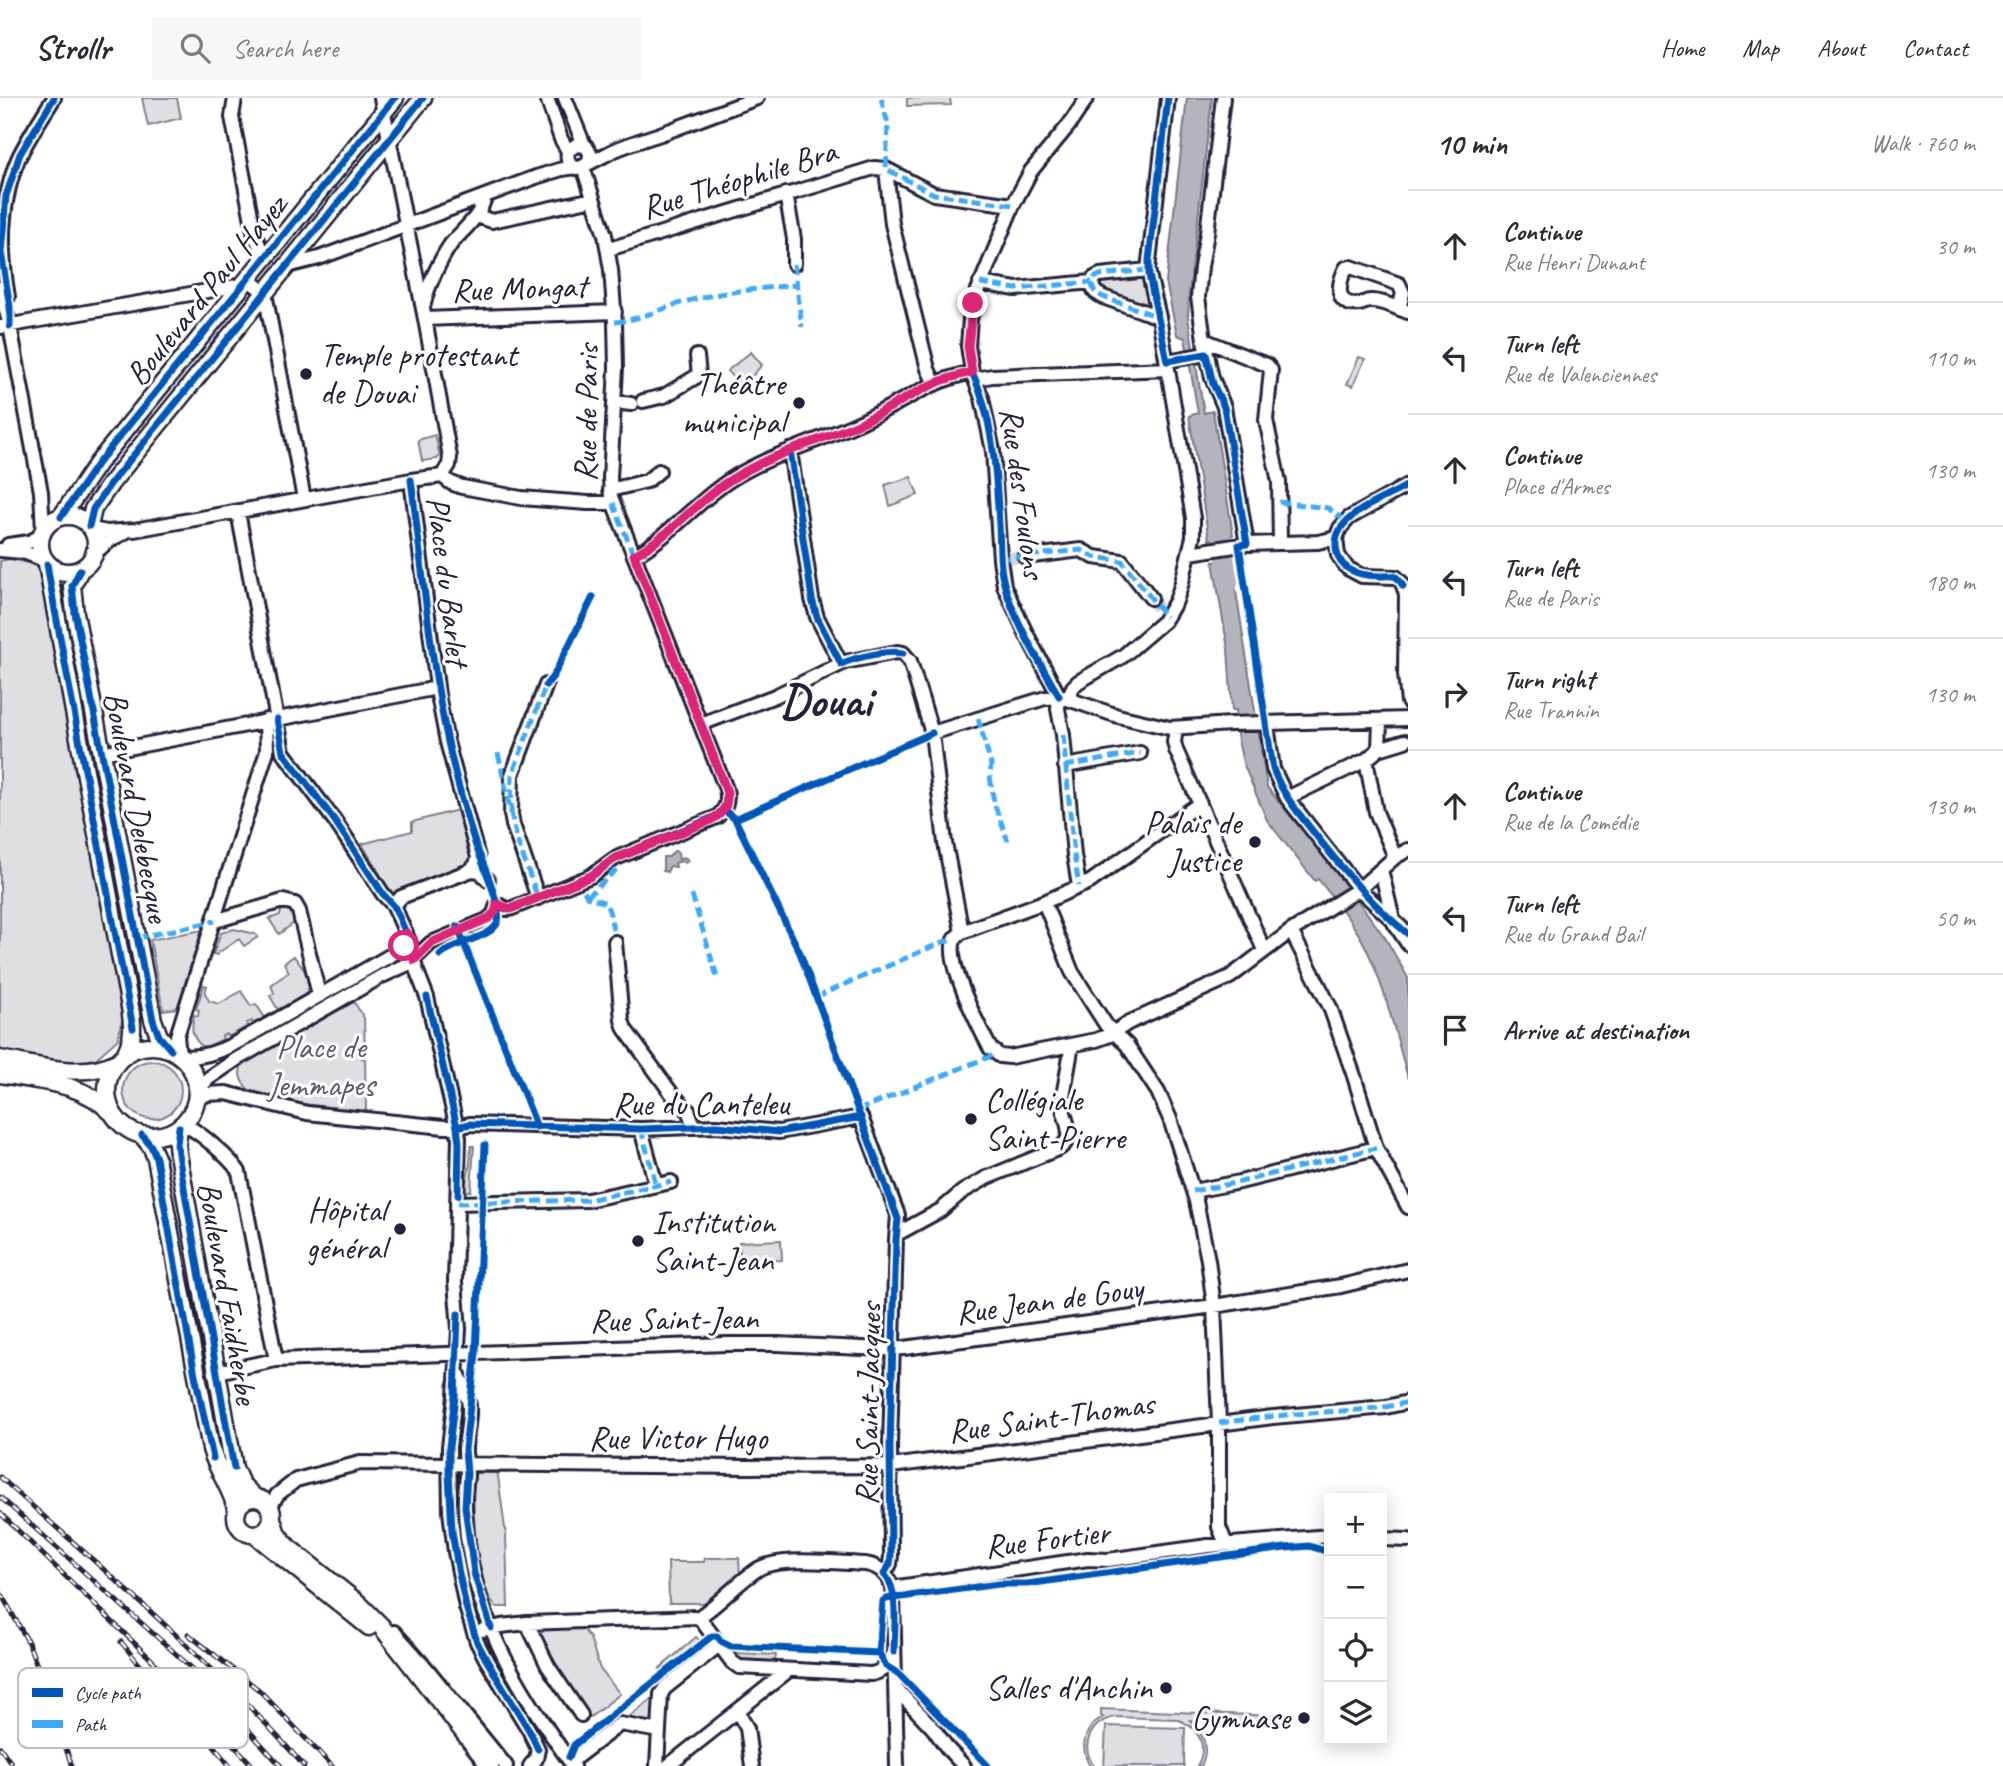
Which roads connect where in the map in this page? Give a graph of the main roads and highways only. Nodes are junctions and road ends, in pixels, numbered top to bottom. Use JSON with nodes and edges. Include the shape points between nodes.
{"nodes":[{"id":1,"x":395,"y":98,"type":"edge"},
{"id":2,"x":423,"y":98,"type":"edge"},
{"id":3,"x":383,"y":105,"type":"edge"},
{"id":4,"x":60,"y":517,"type":"junction"},
{"id":5,"x":90,"y":527,"type":"junction"},
{"id":6,"x":46,"y":562,"type":"junction"},
{"id":7,"x":80,"y":569,"type":"junction"},
{"id":8,"x":177,"y":1054,"type":"junction"},
{"id":9,"x":0,"y":1059,"type":"edge"},
{"id":10,"x":120,"y":1059,"type":"junction"},
{"id":11,"x":0,"y":1074,"type":"edge"},
{"id":12,"x":112,"y":1112,"type":"junction"},
{"id":13,"x":180,"y":1126,"type":"junction"},
{"id":14,"x":142,"y":1135,"type":"junction"},
{"id":15,"x":255,"y":1498,"type":"junction"},
{"id":16,"x":237,"y":1512,"type":"junction"},
{"id":17,"x":271,"y":1514,"type":"junction"},
{"id":18,"x":254,"y":1534,"type":"junction"},
{"id":19,"x":412,"y":1667,"type":"junction"},
{"id":20,"x":490,"y":1766,"type":"edge"}],
"edges":[{"from":1,"to":3,"type":"main road","name":"Boulevard Paul Hayez"},
{"from":2,"to":5,"type":"main road","name":"Boulevard Paul Hayez","via":[[111,483],[93,509]]},
{"from":3,"to":4,"type":"main road","name":"Boulevard Paul Hayez"},
{"from":4,"to":5,"type":"main road","via":[[75,517]]},
{"from":4,"to":6,"type":"main road","via":[[42,533],[40,550]]},
{"from":5,"to":7,"type":"main road","via":[[96,541],[94,553]]},
{"from":6,"to":7,"type":"main road","via":[[65,572]]},
{"from":6,"to":10,"type":"main road","name":"Boulevard Delebecque","via":[[130,1007],[133,1034]]},
{"from":7,"to":8,"type":"main road","name":"Boulevard Delebecque","via":[[72,592],[155,1026]]},
{"from":8,"to":10,"type":"main road","via":[[160,1046],[145,1046]]},
{"from":8,"to":13,"type":"main road","via":[[193,1073],[196,1096],[190,1115]]},
{"from":9,"to":10,"type":"main road","via":[[77,1071],[101,1069]]},
{"from":10,"to":12,"type":"main road","via":[[107,1085]]},
{"from":11,"to":12,"type":"main road","via":[[70,1086]]},
{"from":12,"to":14,"type":"main road","via":[[126,1128]]},
{"from":13,"to":14,"type":"main road","via":[[163,1135]]},
{"from":13,"to":15,"type":"main road","name":"Boulevard Faidherbe","via":[[178,1154],[235,1472]]},
{"from":14,"to":16,"type":"main road","name":"Boulevard Faidherbe","via":[[156,1158],[211,1449]]},
{"from":15,"to":16,"type":"main road","via":[[243,1502]]},
{"from":15,"to":17,"type":"main road","via":[[263,1501]]},
{"from":16,"to":18,"type":"main road","via":[[239,1526]]},
{"from":17,"to":18,"type":"main road","via":[[270,1525]]},
{"from":17,"to":19,"type":"main road","via":[[277,1534],[289,1548],[366,1611]]},
{"from":18,"to":19,"type":"main road","via":[[370,1627]]},
{"from":19,"to":20,"type":"main road"}]}
